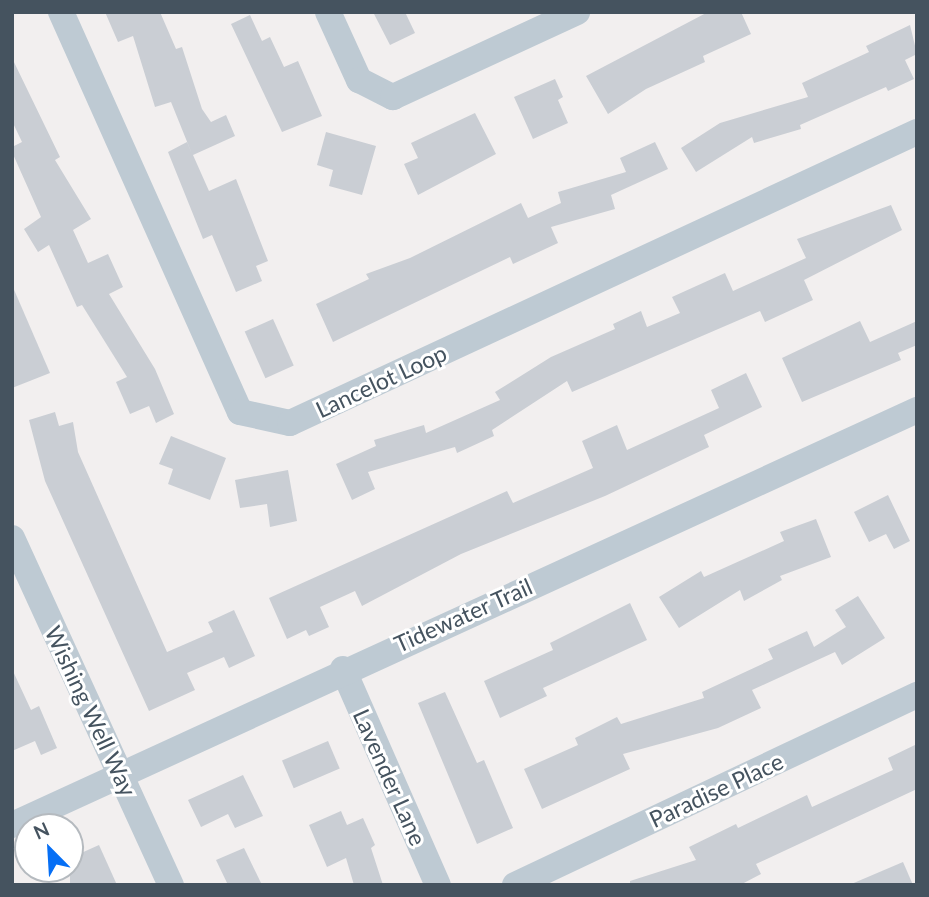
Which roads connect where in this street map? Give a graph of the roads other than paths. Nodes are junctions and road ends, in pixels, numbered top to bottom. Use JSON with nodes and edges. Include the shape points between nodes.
{"nodes":[{"id":1,"x":61,"y":12,"type":"edge"},
{"id":2,"x":328,"y":12,"type":"edge"},
{"id":3,"x":577,"y":12,"type":"edge"},
{"id":4,"x":917,"y":132,"type":"edge"},
{"id":5,"x":917,"y":410,"type":"edge"},
{"id":6,"x":12,"y":538,"type":"edge"},
{"id":7,"x":343,"y":669,"type":"junction"},
{"id":8,"x":917,"y":695,"type":"edge"},
{"id":9,"x":121,"y":775,"type":"junction"},
{"id":10,"x":12,"y":825,"type":"edge"},
{"id":11,"x":171,"y":885,"type":"edge"},
{"id":12,"x":438,"y":885,"type":"edge"},
{"id":13,"x":515,"y":885,"type":"edge"}],
"edges":[{"from":1,"to":4,"type":"street","name":"Lancelot Loop","via":[[240,412],[290,423]]},
{"from":2,"to":3,"type":"street","via":[[359,80],[393,97]]},
{"from":5,"to":7,"type":"street","name":"Tidewater Trail"},
{"from":6,"to":9,"type":"street","name":"Wishing Well Way"},
{"from":7,"to":9,"type":"street","name":"Tidewater Trail"},
{"from":7,"to":12,"type":"street","name":"Lavender Lane"},
{"from":8,"to":13,"type":"street","name":"Paradise Place"},
{"from":9,"to":10,"type":"street","name":"Tidewater Trail"},
{"from":9,"to":11,"type":"street","name":"Wishing Well Way"}]}
